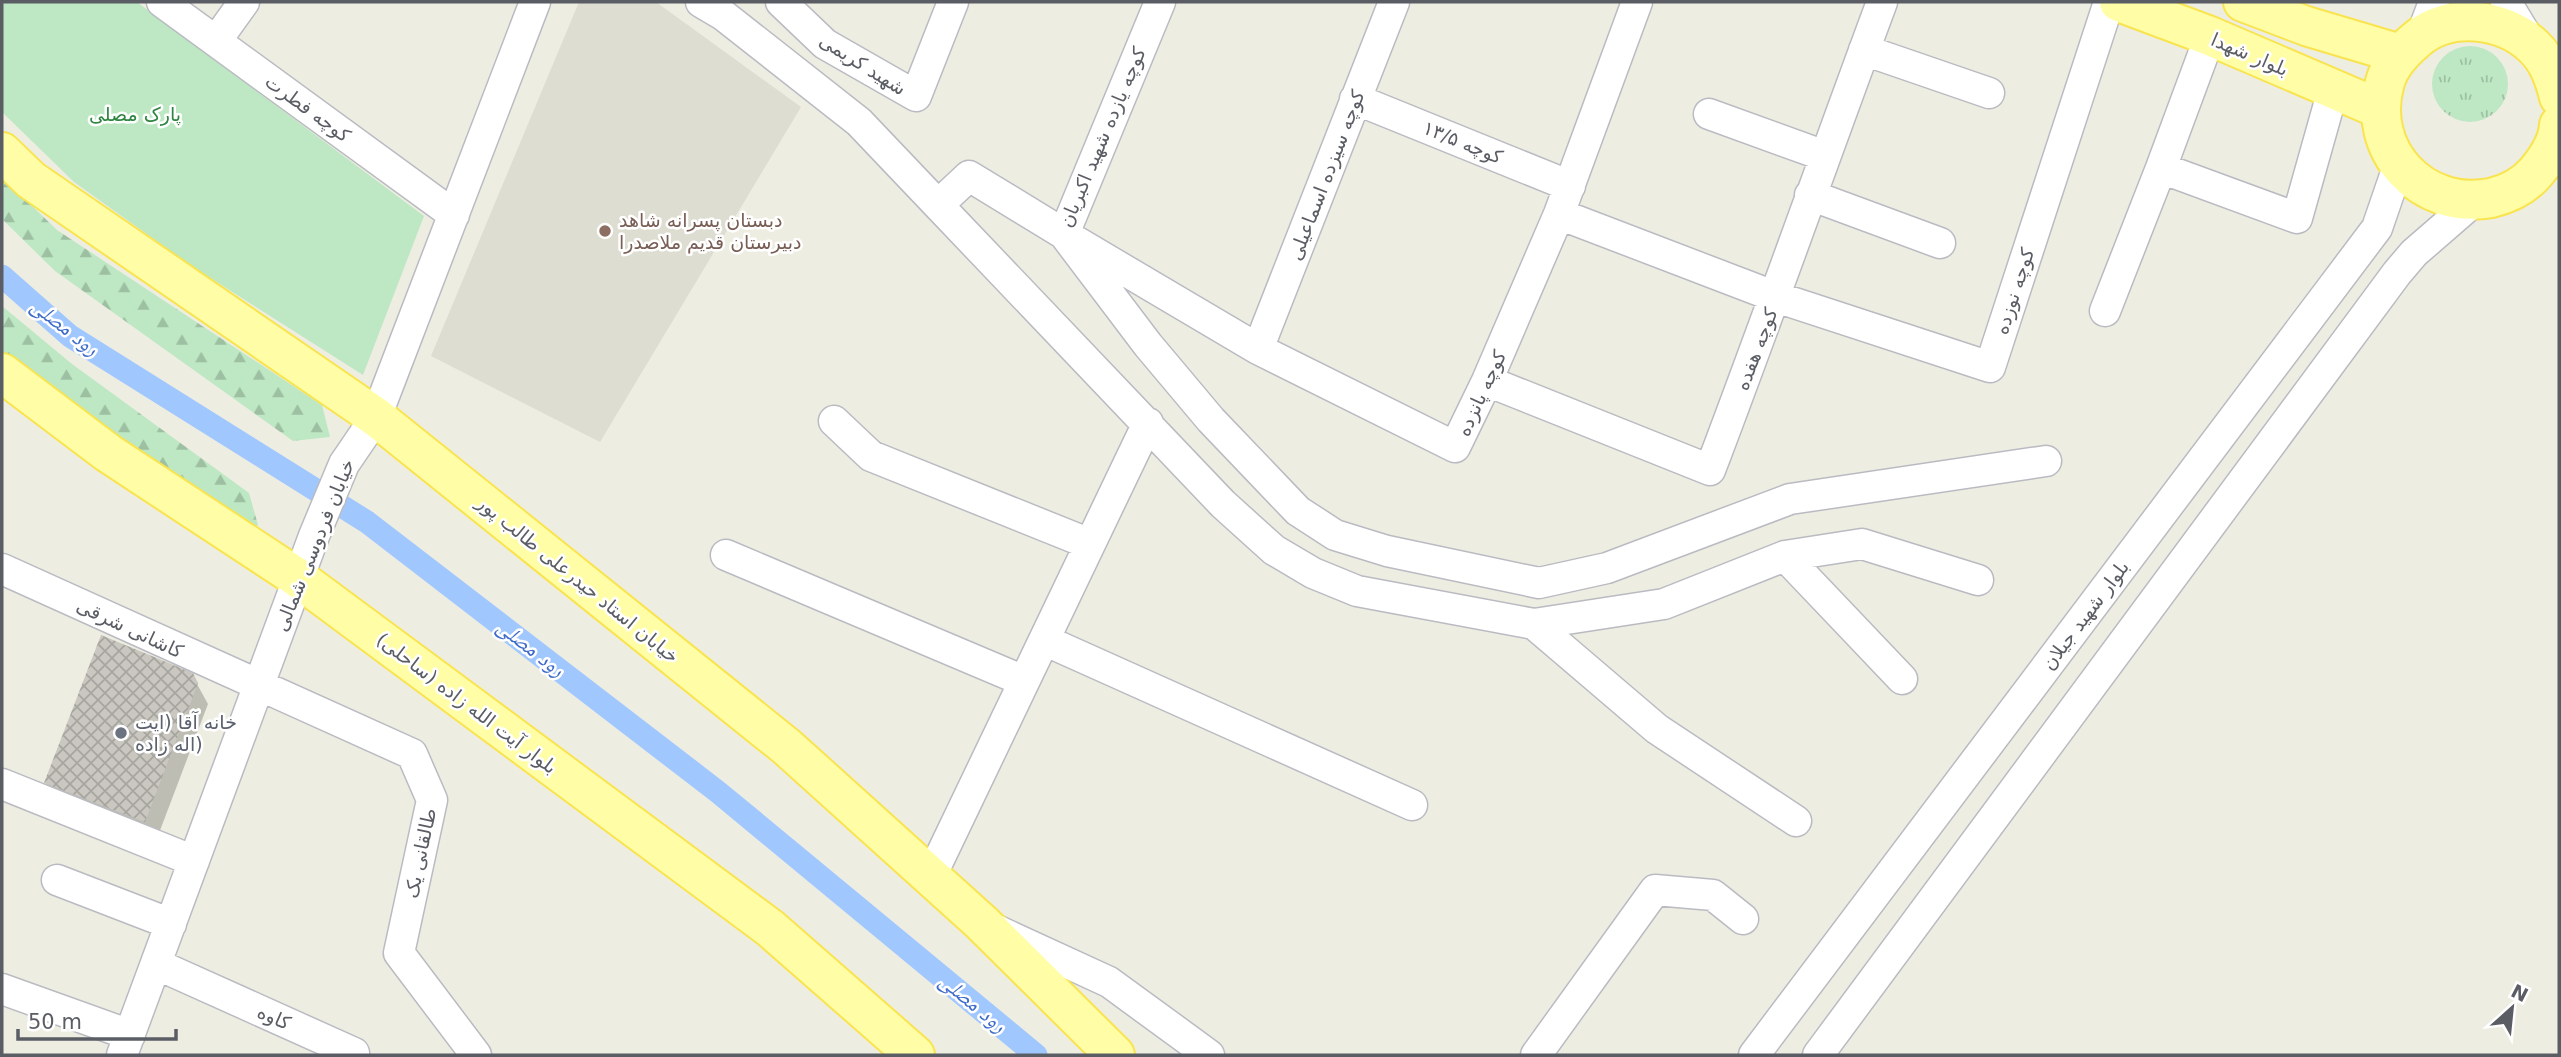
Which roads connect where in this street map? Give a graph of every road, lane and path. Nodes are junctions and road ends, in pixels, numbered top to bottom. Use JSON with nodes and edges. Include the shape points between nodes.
{"nodes":[{"id":1,"x":162,"y":2,"type":"edge"},
{"id":2,"x":244,"y":2,"type":"edge"},
{"id":3,"x":535,"y":2,"type":"edge"},
{"id":4,"x":701,"y":2,"type":"edge"},
{"id":5,"x":780,"y":2,"type":"edge"},
{"id":6,"x":953,"y":2,"type":"edge"},
{"id":7,"x":1160,"y":2,"type":"edge"},
{"id":8,"x":1394,"y":2,"type":"edge"},
{"id":9,"x":1637,"y":2,"type":"edge"},
{"id":10,"x":1882,"y":2,"type":"edge"},
{"id":11,"x":2109,"y":2,"type":"edge"},
{"id":12,"x":2119,"y":2,"type":"edge"},
{"id":13,"x":2244,"y":2,"type":"edge"},
{"id":14,"x":2506,"y":2,"type":"edge"},
{"id":15,"x":2310,"y":14,"type":"edge"},
{"id":16,"x":2419,"y":30,"type":"edge"},
{"id":17,"x":2210,"y":36,"type":"junction"},
{"id":18,"x":2346,"y":39,"type":"junction"},
{"id":19,"x":216,"y":41,"type":"junction"},
{"id":20,"x":1864,"y":50,"type":"junction"},
{"id":21,"x":2546,"y":54,"type":"edge"},
{"id":22,"x":2333,"y":90,"type":"junction"},
{"id":23,"x":1989,"y":93,"type":"dead end"},
{"id":24,"x":2559,"y":97,"type":"edge"},
{"id":25,"x":1355,"y":99,"type":"junction"},
{"id":26,"x":2380,"y":109,"type":"junction"},
{"id":27,"x":1709,"y":114,"type":"dead end"},
{"id":28,"x":2559,"y":125,"type":"edge"},
{"id":29,"x":2559,"y":131,"type":"edge"},
{"id":30,"x":2,"y":152,"type":"edge"},
{"id":31,"x":1825,"y":156,"type":"junction"},
{"id":32,"x":2399,"y":164,"type":"junction"},
{"id":33,"x":2161,"y":168,"type":"junction"},
{"id":34,"x":1570,"y":186,"type":"junction"},
{"id":35,"x":1810,"y":195,"type":"junction"},
{"id":36,"x":2474,"y":201,"type":"junction"},
{"id":37,"x":938,"y":205,"type":"junction"},
{"id":38,"x":1559,"y":214,"type":"junction"},
{"id":39,"x":454,"y":215,"type":"junction"},
{"id":40,"x":2376,"y":228,"type":"junction"},
{"id":41,"x":1064,"y":234,"type":"junction"},
{"id":42,"x":1940,"y":243,"type":"dead end"},
{"id":43,"x":2414,"y":253,"type":"junction"},
{"id":44,"x":1776,"y":296,"type":"junction"},
{"id":45,"x":2105,"y":311,"type":"dead end"},
{"id":46,"x":1258,"y":349,"type":"junction"},
{"id":47,"x":2,"y":373,"type":"edge"},
{"id":48,"x":1487,"y":381,"type":"junction"},
{"id":49,"x":376,"y":417,"type":"junction"},
{"id":50,"x":834,"y":421,"type":"dead end"},
{"id":51,"x":1148,"y":423,"type":"junction"},
{"id":52,"x":2046,"y":461,"type":"dead end"},
{"id":53,"x":1090,"y":544,"type":"junction"},
{"id":54,"x":726,"y":555,"type":"dead end"},
{"id":55,"x":1784,"y":556,"type":"junction"},
{"id":56,"x":2,"y":569,"type":"edge"},
{"id":57,"x":298,"y":578,"type":"junction"},
{"id":58,"x":1978,"y":580,"type":"dead end"},
{"id":59,"x":1534,"y":624,"type":"junction"},
{"id":60,"x":1044,"y":640,"type":"junction"},
{"id":61,"x":1902,"y":679,"type":"dead end"},
{"id":62,"x":1024,"y":681,"type":"junction"},
{"id":63,"x":258,"y":686,"type":"junction"},
{"id":64,"x":2,"y":784,"type":"edge"},
{"id":65,"x":1412,"y":805,"type":"dead end"},
{"id":66,"x":1796,"y":821,"type":"dead end"},
{"id":67,"x":194,"y":861,"type":"junction"},
{"id":68,"x":931,"y":876,"type":"junction"},
{"id":69,"x":57,"y":880,"type":"dead end"},
{"id":70,"x":1743,"y":919,"type":"dead end"},
{"id":71,"x":982,"y":923,"type":"junction"},
{"id":72,"x":171,"y":924,"type":"junction"},
{"id":73,"x":156,"y":964,"type":"junction"},
{"id":74,"x":2,"y":989,"type":"edge"},
{"id":75,"x":126,"y":1045,"type":"edge"},
{"id":76,"x":354,"y":1053,"type":"dead end"},
{"id":77,"x":476,"y":1055,"type":"edge"},
{"id":78,"x":915,"y":1055,"type":"edge"},
{"id":79,"x":1115,"y":1055,"type":"edge"},
{"id":80,"x":1209,"y":1055,"type":"edge"},
{"id":81,"x":1536,"y":1055,"type":"edge"},
{"id":82,"x":1754,"y":1055,"type":"edge"},
{"id":83,"x":1818,"y":1055,"type":"edge"}],
"edges":[{"from":1,"to":19,"type":"street","name":"کوچه فطرت"},
{"from":2,"to":19,"type":"street"},
{"from":3,"to":39,"type":"street","name":"خیابان فردوسی شمالی"},
{"from":4,"to":37,"type":"street","via":[[859,122]]},
{"from":5,"to":6,"type":"street","name":"شهید کریمی","via":[[825,44],[916,96]]},
{"from":7,"to":41,"type":"street","name":"کوچه یازده شهید اکبریان"},
{"from":8,"to":25,"type":"street","name":"کوچه سیزده اسماعیلی"},
{"from":9,"to":34,"type":"street","name":"کوچه پانزده"},
{"from":10,"to":20,"type":"street","name":"کوچه هفده"},
{"from":11,"to":44,"type":"street","name":"کوچه نوزده","via":[[1990,366]]},
{"from":12,"to":17,"type":"main road","name":"بلوار شهدا"},
{"from":13,"to":15,"type":"main road"},
{"from":14,"to":21,"type":"street"},
{"from":15,"to":18,"type":"main road"},
{"from":16,"to":18,"type":"main road"},
{"from":16,"to":21,"type":"main road","via":[[2479,21],[2508,29]]},
{"from":16,"to":26,"type":"main road","via":[[2386,80]]},
{"from":17,"to":22,"type":"main road","name":"بلوار شهدا"},
{"from":17,"to":33,"type":"street"},
{"from":18,"to":22,"type":"main road","via":[[2335,64]]},
{"from":19,"to":39,"type":"street","name":"کوچه فطرت"},
{"from":20,"to":23,"type":"street"},
{"from":20,"to":31,"type":"street","name":"کوچه هفده"},
{"from":21,"to":24,"type":"main road"},
{"from":22,"to":26,"type":"main road","name":"بلوار شهدا"},
{"from":22,"to":33,"type":"street","via":[[2297,218]]},
{"from":25,"to":34,"type":"street","name":"کوچه ۱۳/۵"},
{"from":25,"to":46,"type":"street","name":"کوچه سیزده اسماعیلی"},
{"from":26,"to":32,"type":"main road","via":[[2385,138]]},
{"from":27,"to":31,"type":"street"},
{"from":28,"to":29,"type":"main road"},
{"from":29,"to":36,"type":"main road","via":[[2548,158],[2528,181],[2503,195]]},
{"from":30,"to":49,"type":"main road","name":"خیابان استاد حیدرعلی طالب پور","via":[[31,180]]},
{"from":31,"to":35,"type":"street","name":"کوچه هفده"},
{"from":32,"to":36,"type":"main road","via":[[2420,185],[2446,197]]},
{"from":32,"to":40,"type":"street","name":"بلوار شهید جیلان"},
{"from":33,"to":45,"type":"street"},
{"from":34,"to":38,"type":"street","name":"کوچه پانزده"},
{"from":35,"to":42,"type":"street"},
{"from":35,"to":44,"type":"street","name":"کوچه هفده"},
{"from":36,"to":43,"type":"street"},
{"from":37,"to":41,"type":"street","name":"کوچه یازده شهید اکبریان","via":[[969,176]]},
{"from":37,"to":51,"type":"street"},
{"from":38,"to":44,"type":"street"},
{"from":38,"to":48,"type":"street","name":"کوچه پانزده"},
{"from":39,"to":49,"type":"street","name":"خیابان فردوسی شمالی"},
{"from":40,"to":43,"type":"street"},
{"from":40,"to":82,"type":"street","name":"بلوار شهید جیلان"},
{"from":41,"to":46,"type":"street","name":"کوچه پانزده"},
{"from":41,"to":52,"type":"street","via":[[1211,420],[1298,511],[1335,535],[1387,551],[1539,583],[1607,568],[1790,499]]},
{"from":43,"to":83,"type":"street"},
{"from":44,"to":48,"type":"street","name":"کوچه هفده","via":[[1710,470]]},
{"from":46,"to":48,"type":"street","name":"کوچه پانزده","via":[[1455,447]]},
{"from":47,"to":57,"type":"main road","name":"بلوار آیت الله زاده (ساحلی)","via":[[108,453]]},
{"from":49,"to":57,"type":"street","name":"خیابان فردوسی شمالی","via":[[344,464]]},
{"from":49,"to":68,"type":"main road","name":"خیابان استاد حیدرعلی طالب پور","via":[[787,747]]},
{"from":50,"to":53,"type":"street","via":[[871,456]]},
{"from":51,"to":53,"type":"street"},
{"from":51,"to":59,"type":"street","via":[[1223,504],[1274,550],[1313,573],[1357,591]]},
{"from":53,"to":60,"type":"street"},
{"from":54,"to":62,"type":"street"},
{"from":55,"to":58,"type":"street","via":[[1863,544]]},
{"from":55,"to":59,"type":"street","via":[[1664,604]]},
{"from":55,"to":61,"type":"street"},
{"from":56,"to":63,"type":"street","name":"کاشانی شرقی"},
{"from":57,"to":63,"type":"street","name":"خیابان فردوسی شمالی"},
{"from":57,"to":78,"type":"main road","name":"بلوار آیت الله زاده (ساحلی)","via":[[770,928]]},
{"from":59,"to":66,"type":"street","via":[[1657,729]]},
{"from":60,"to":62,"type":"street"},
{"from":60,"to":65,"type":"street"},
{"from":62,"to":68,"type":"street"},
{"from":63,"to":67,"type":"street","name":"خیابان فردوسی شمالی"},
{"from":63,"to":77,"type":"street","name":"طالقانی یک","via":[[412,754],[432,800],[399,953]]},
{"from":64,"to":67,"type":"street"},
{"from":67,"to":72,"type":"street","name":"خیابان فردوسی شمالی"},
{"from":68,"to":71,"type":"main road","name":"خیابان استاد حیدرعلی طالب پور"},
{"from":69,"to":72,"type":"street"},
{"from":70,"to":81,"type":"street","via":[[1713,895],[1655,890]]},
{"from":71,"to":79,"type":"main road","name":"خیابان استاد حیدرعلی طالب پور"},
{"from":71,"to":80,"type":"street","via":[[1109,982]]},
{"from":72,"to":73,"type":"street","name":"خیابان فردوسی شمالی"},
{"from":73,"to":75,"type":"street","name":"خیابان فردوسی شمالی"},
{"from":73,"to":76,"type":"street","name":"کاوه"},
{"from":74,"to":75,"type":"street"}]}
